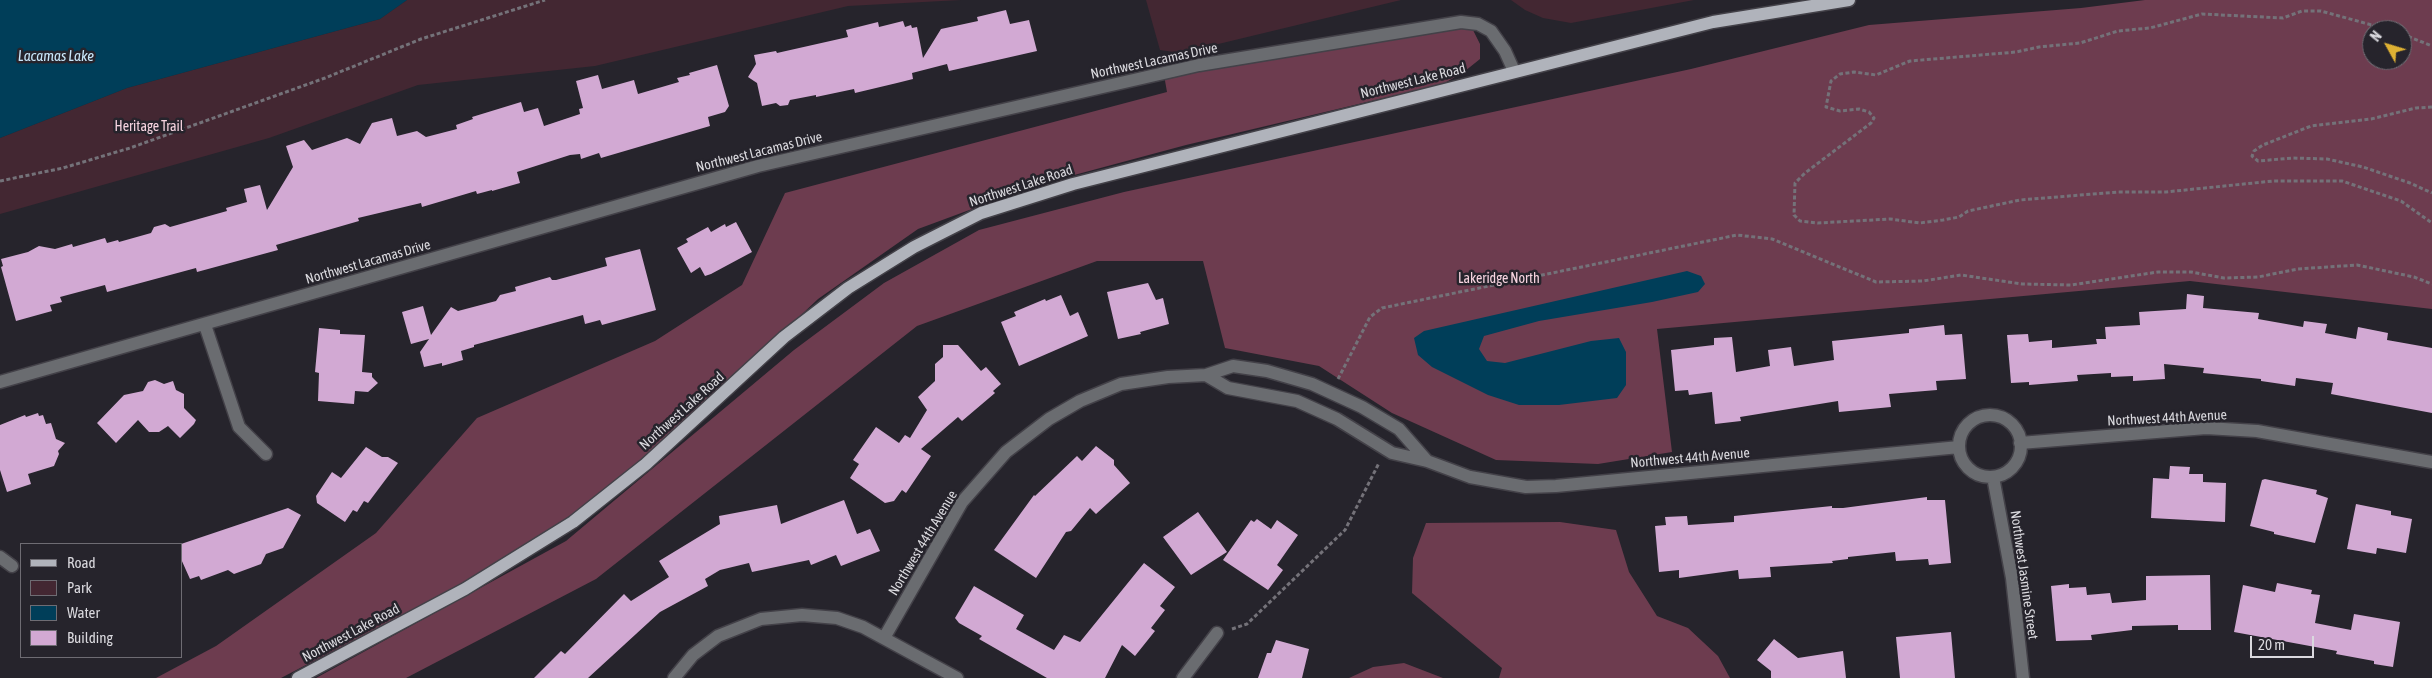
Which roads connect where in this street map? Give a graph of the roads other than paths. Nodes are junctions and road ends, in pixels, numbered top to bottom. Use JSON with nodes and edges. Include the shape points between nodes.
{"nodes":[{"id":1,"x":1849,"y":0,"type":"edge"},
{"id":2,"x":1514,"y":71,"type":"junction"},
{"id":3,"x":205,"y":325,"type":"junction"},
{"id":4,"x":1206,"y":375,"type":"junction"},
{"id":5,"x":0,"y":382,"type":"edge"},
{"id":6,"x":2020,"y":443,"type":"junction"},
{"id":7,"x":1959,"y":447,"type":"junction"},
{"id":8,"x":266,"y":454,"type":"dead end"},
{"id":9,"x":1427,"y":461,"type":"junction"},
{"id":10,"x":2432,"y":462,"type":"edge"},
{"id":11,"x":1993,"y":477,"type":"junction"},
{"id":12,"x":0,"y":557,"type":"edge"},
{"id":13,"x":12,"y":566,"type":"dead end"},
{"id":14,"x":1217,"y":633,"type":"road end"},
{"id":15,"x":884,"y":638,"type":"junction"},
{"id":16,"x":298,"y":678,"type":"edge"},
{"id":17,"x":674,"y":678,"type":"edge"},
{"id":18,"x":957,"y":678,"type":"edge"},
{"id":19,"x":1183,"y":678,"type":"edge"},
{"id":20,"x":2022,"y":678,"type":"edge"}],
"edges":[{"from":1,"to":2,"type":"main road","name":"Northwest Lake Road","via":[[1713,22]]},
{"from":2,"to":3,"type":"street","name":"Northwest Lacamas Drive","via":[[1491,31],[1478,24],[1461,22],[1199,65],[758,166]]},
{"from":2,"to":16,"type":"main road","name":"Northwest Lake Road","via":[[1073,184],[981,212],[914,247],[848,288],[784,336],[646,464],[573,522],[465,590]]},
{"from":3,"to":5,"type":"street","name":"Northwest Lacamas Drive"},
{"from":3,"to":8,"type":"street","via":[[239,427]]},
{"from":4,"to":9,"type":"street","name":"Northwest 44th Avenue","via":[[1228,388],[1297,401],[1337,419],[1392,454]]},
{"from":4,"to":9,"type":"street","name":"Northwest 44th Avenue","via":[[1233,366],[1312,384],[1362,407],[1399,430]]},
{"from":4,"to":15,"type":"street","name":"Northwest 44th Avenue","via":[[1121,384],[1080,401],[1006,452],[962,502]]},
{"from":6,"to":7,"type":"street","via":[[2010,422],[1988,415],[1967,425],[1960,435]]},
{"from":6,"to":10,"type":"street","name":"Northwest 44th Avenue","via":[[2214,428],[2257,431]]},
{"from":6,"to":11,"type":"street","via":[[2014,466]]},
{"from":7,"to":9,"type":"street","name":"Northwest 44th Avenue","via":[[1526,487],[1470,477]]},
{"from":7,"to":11,"type":"street","via":[[1961,458],[1971,471]]},
{"from":11,"to":20,"type":"street","name":"Northwest Jasmine Street","via":[[2012,578]]},
{"from":12,"to":13,"type":"street"},
{"from":14,"to":19,"type":"street"},
{"from":15,"to":17,"type":"street","via":[[837,618],[802,615],[761,619],[718,636],[692,654]]},
{"from":15,"to":18,"type":"street"}]}
